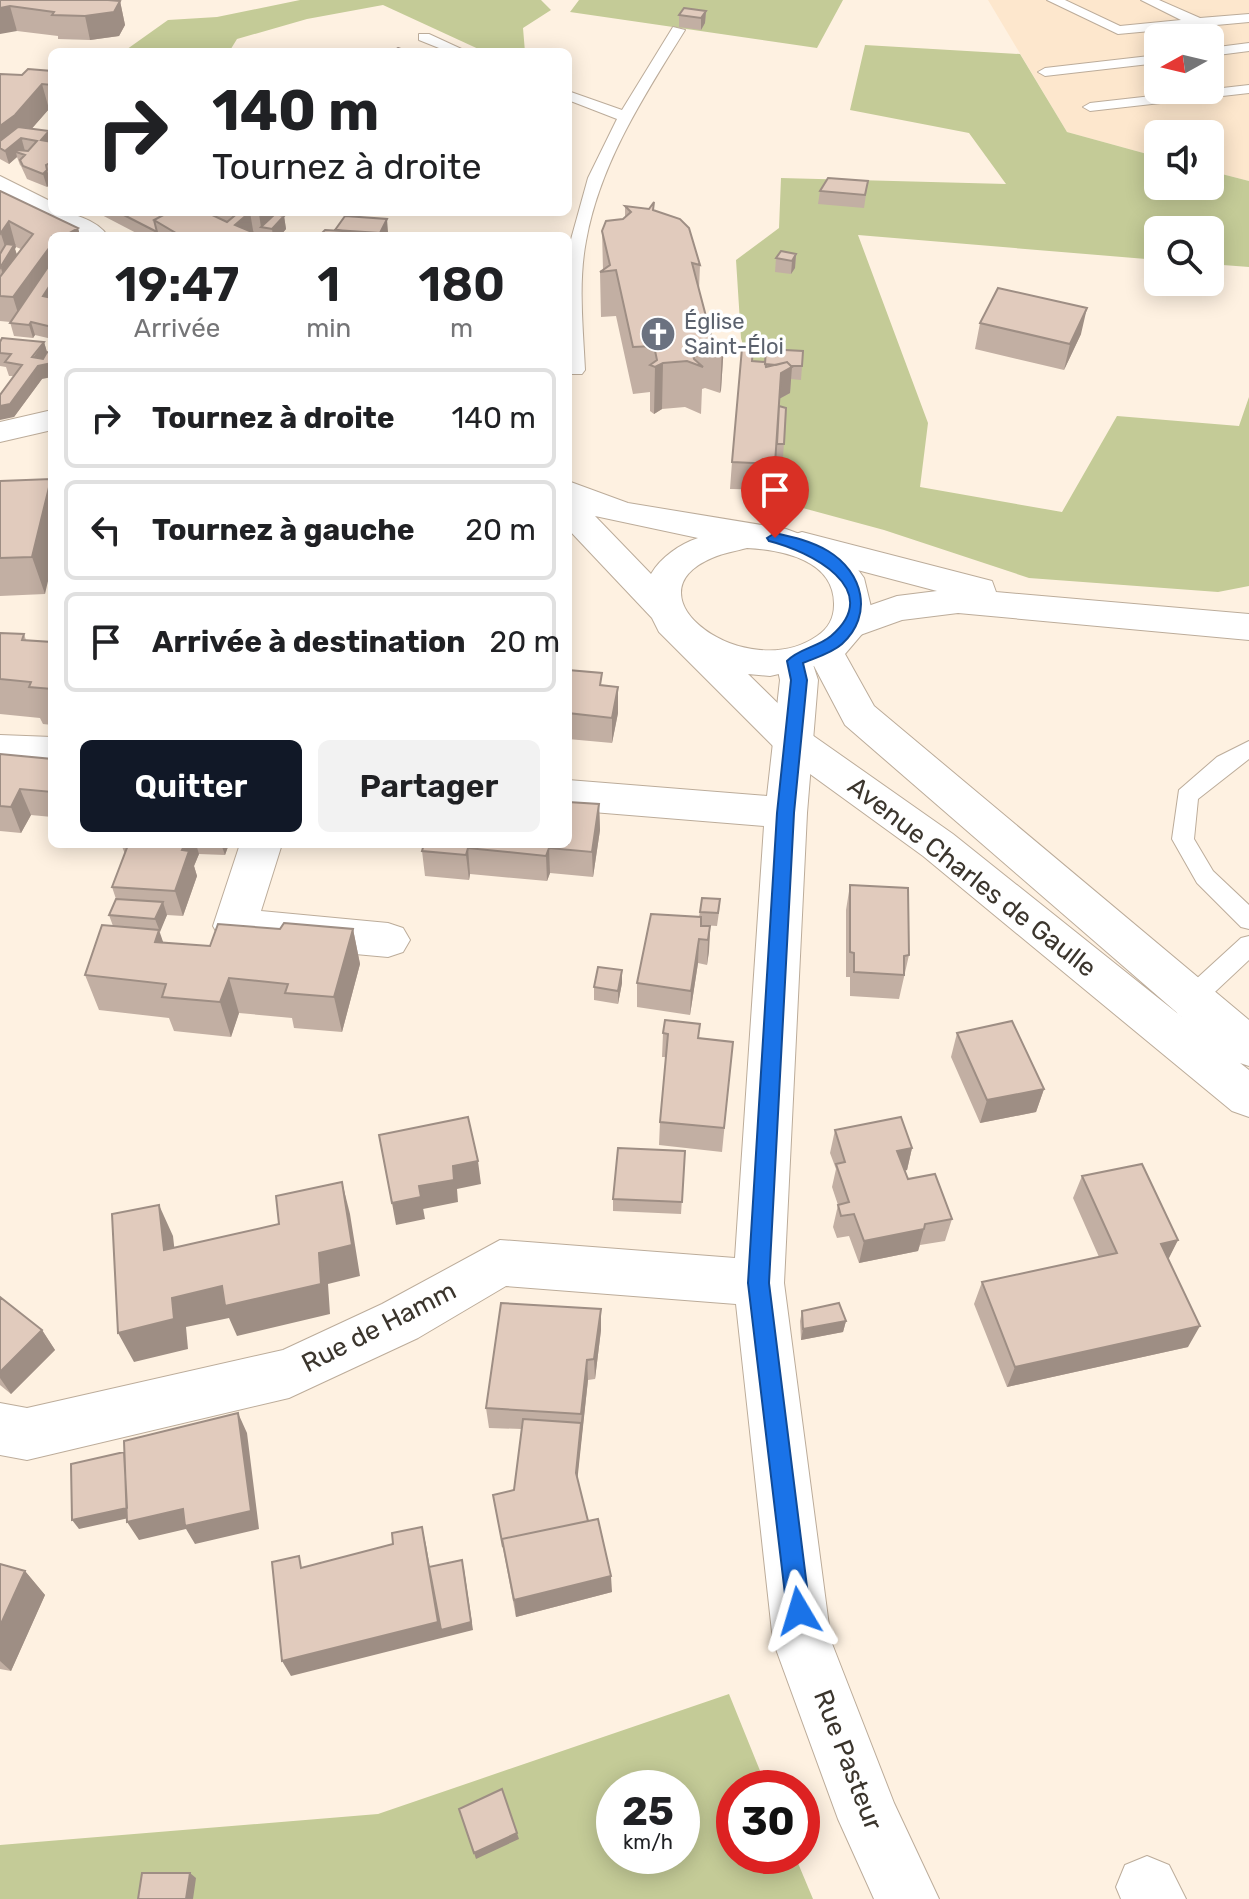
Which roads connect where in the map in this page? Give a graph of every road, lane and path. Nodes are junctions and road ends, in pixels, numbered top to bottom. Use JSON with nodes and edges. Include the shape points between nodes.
{"nodes":[{"id":1,"x":1054,"y":0,"type":"edge"},
{"id":2,"x":1148,"y":0,"type":"edge"},
{"id":3,"x":1249,"y":18,"type":"edge"},
{"id":4,"x":1197,"y":22,"type":"junction"},
{"id":5,"x":678,"y":30,"type":"edge"},
{"id":6,"x":424,"y":37,"type":"dead end"},
{"id":7,"x":451,"y":48,"type":"edge"},
{"id":8,"x":1247,"y":49,"type":"edge"},
{"id":9,"x":1224,"y":51,"type":"edge"},
{"id":10,"x":1144,"y":61,"type":"edge"},
{"id":11,"x":1045,"y":72,"type":"dead end"},
{"id":12,"x":1249,"y":89,"type":"edge"},
{"id":13,"x":572,"y":96,"type":"edge"},
{"id":14,"x":1090,"y":107,"type":"dead end"},
{"id":15,"x":624,"y":116,"type":"junction"},
{"id":16,"x":0,"y":185,"type":"edge"},
{"id":17,"x":48,"y":211,"type":"edge"},
{"id":18,"x":57,"y":216,"type":"edge"},
{"id":19,"x":86,"y":232,"type":"edge"},
{"id":20,"x":572,"y":370,"type":"edge"},
{"id":21,"x":48,"y":421,"type":"edge"},
{"id":22,"x":0,"y":432,"type":"edge"},
{"id":23,"x":572,"y":494,"type":"edge"},
{"id":24,"x":572,"y":512,"type":"edge"},
{"id":25,"x":746,"y":536,"type":"junction"},
{"id":26,"x":802,"y":544,"type":"junction"},
{"id":27,"x":1031,"y":605,"type":"junction"},
{"id":28,"x":663,"y":609,"type":"junction"},
{"id":29,"x":1249,"y":627,"type":"edge"},
{"id":30,"x":823,"y":646,"type":"junction"},
{"id":31,"x":701,"y":650,"type":"junction"},
{"id":32,"x":791,"y":740,"type":"junction"},
{"id":33,"x":0,"y":749,"type":"edge"},
{"id":34,"x":1249,"y":749,"type":"edge"},
{"id":35,"x":48,"y":751,"type":"edge"},
{"id":36,"x":572,"y":795,"type":"edge"},
{"id":37,"x":786,"y":813,"type":"junction"},
{"id":38,"x":260,"y":848,"type":"edge"},
{"id":39,"x":1249,"y":920,"type":"edge"},
{"id":40,"x":388,"y":940,"type":"dead end"},
{"id":41,"x":1249,"y":945,"type":"edge"},
{"id":42,"x":1182,"y":1017,"type":"junction"},
{"id":43,"x":1249,"y":1047,"type":"edge"},
{"id":44,"x":1249,"y":1097,"type":"edge"},
{"id":45,"x":759,"y":1283,"type":"junction"},
{"id":46,"x":0,"y":1429,"type":"edge"},
{"id":47,"x":907,"y":1899,"type":"edge"}],
"edges":[{"from":1,"to":4,"type":"lane","via":[[1118,30]]},
{"from":2,"to":4,"type":"lane"},
{"from":3,"to":4,"type":"lane"},
{"from":5,"to":15,"type":"lane"},
{"from":6,"to":7,"type":"lane"},
{"from":8,"to":9,"type":"lane"},
{"from":10,"to":11,"type":"lane"},
{"from":12,"to":14,"type":"lane"},
{"from":13,"to":15,"type":"lane"},
{"from":15,"to":20,"type":"lane","via":[[596,173],[579,235],[574,276],[576,370]]},
{"from":16,"to":17,"type":"street"},
{"from":18,"to":19,"type":"street"},
{"from":21,"to":22,"type":"street"},
{"from":23,"to":25,"type":"street","via":[[620,513]]},
{"from":24,"to":28,"type":"street"},
{"from":25,"to":26,"type":"street"},
{"from":25,"to":28,"type":"street","via":[[716,541],[682,560],[663,588]]},
{"from":26,"to":27,"type":"street"},
{"from":26,"to":30,"type":"street","via":[[842,571],[853,589],[855,608]]},
{"from":27,"to":29,"type":"street"},
{"from":27,"to":30,"type":"street","via":[[958,601],[897,608]]},
{"from":28,"to":31,"type":"street","via":[[683,638]]},
{"from":30,"to":31,"type":"street","via":[[762,665]]},
{"from":30,"to":32,"type":"street","name":"Rue Pasteur","via":[[799,680]]},
{"from":30,"to":42,"type":"street","name":"Avenue Charles de Gaulle","via":[[859,715]]},
{"from":31,"to":32,"type":"street","name":"Avenue Charles de Gaulle"},
{"from":32,"to":37,"type":"street","name":"Rue Pasteur"},
{"from":32,"to":42,"type":"street","name":"Avenue Charles de Gaulle"},
{"from":33,"to":35,"type":"street"},
{"from":34,"to":39,"type":"lane","via":[[1187,796],[1183,839],[1205,877]]},
{"from":36,"to":37,"type":"street"},
{"from":37,"to":45,"type":"street","name":"Rue Pasteur"},
{"from":38,"to":40,"type":"street","via":[[235,926]]},
{"from":41,"to":42,"type":"lane"},
{"from":42,"to":43,"type":"street","name":"Avenue Charles de Gaulle"},
{"from":42,"to":44,"type":"street","name":"Avenue Charles de Gaulle"},
{"from":45,"to":46,"type":"street","name":"Rue de Hamm","via":[[500,1263],[400,1321],[289,1373],[27,1434]]},
{"from":45,"to":47,"type":"street","name":"Rue Pasteur","via":[[802,1641],[869,1819]]}]}
